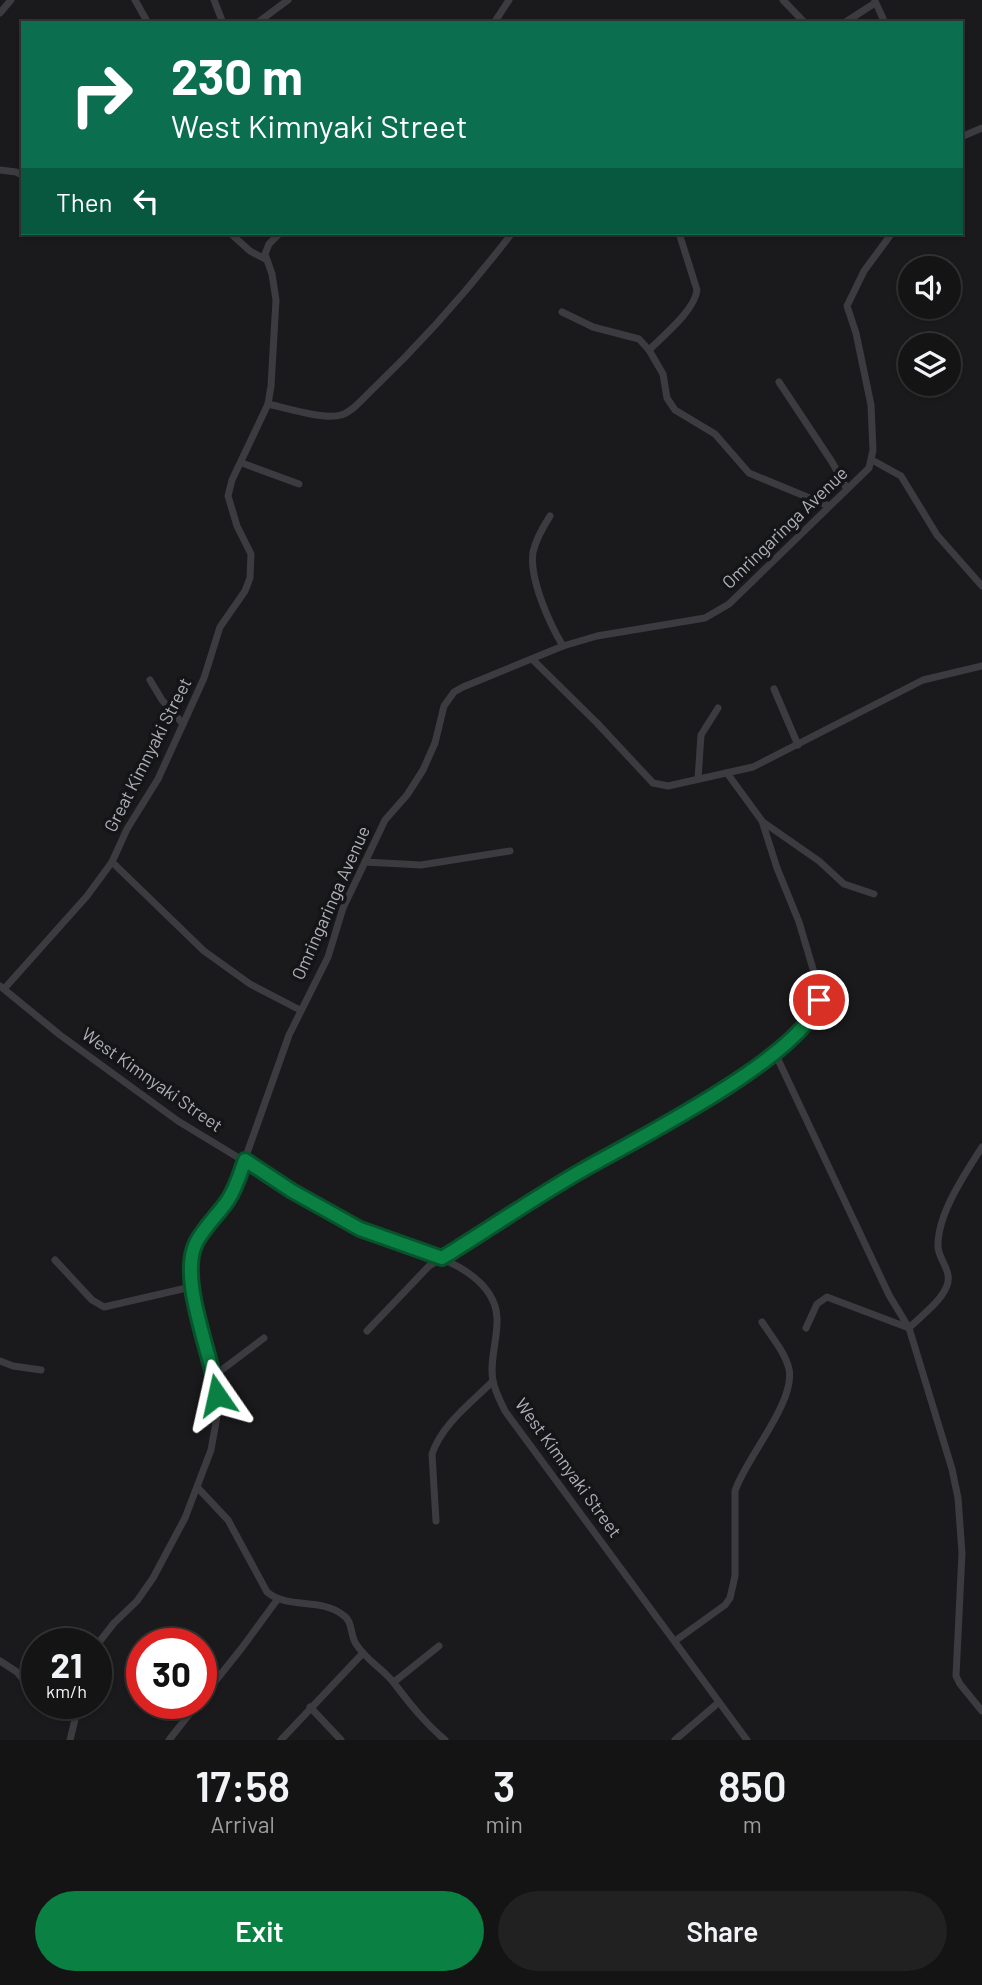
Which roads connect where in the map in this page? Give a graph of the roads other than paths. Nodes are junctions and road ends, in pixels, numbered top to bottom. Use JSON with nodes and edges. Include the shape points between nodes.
{"nodes":[{"id":1,"x":11,"y":0,"type":"edge"},
{"id":2,"x":135,"y":0,"type":"edge"},
{"id":3,"x":214,"y":0,"type":"edge"},
{"id":4,"x":288,"y":0,"type":"edge"},
{"id":5,"x":509,"y":0,"type":"edge"},
{"id":6,"x":783,"y":0,"type":"edge"},
{"id":7,"x":875,"y":1,"type":"edge"},
{"id":8,"x":0,"y":13,"type":"edge"},
{"id":9,"x":147,"y":21,"type":"edge"},
{"id":10,"x":222,"y":21,"type":"edge"},
{"id":11,"x":260,"y":21,"type":"edge"},
{"id":12,"x":495,"y":21,"type":"edge"},
{"id":13,"x":803,"y":21,"type":"edge"},
{"id":14,"x":847,"y":21,"type":"edge"},
{"id":15,"x":883,"y":21,"type":"edge"},
{"id":16,"x":982,"y":128,"type":"edge"},
{"id":17,"x":963,"y":136,"type":"edge"},
{"id":18,"x":0,"y":170,"type":"edge"},
{"id":19,"x":21,"y":175,"type":"edge"},
{"id":20,"x":232,"y":235,"type":"edge"},
{"id":21,"x":278,"y":235,"type":"edge"},
{"id":22,"x":510,"y":235,"type":"edge"},
{"id":23,"x":680,"y":235,"type":"edge"},
{"id":24,"x":891,"y":235,"type":"edge"},
{"id":25,"x":265,"y":259,"type":"junction"},
{"id":26,"x":562,"y":312,"type":"dead end"},
{"id":27,"x":649,"y":350,"type":"junction"},
{"id":28,"x":779,"y":382,"type":"dead end"},
{"id":29,"x":268,"y":404,"type":"junction"},
{"id":30,"x":872,"y":460,"type":"junction"},
{"id":31,"x":242,"y":463,"type":"junction"},
{"id":32,"x":299,"y":484,"type":"dead end"},
{"id":33,"x":847,"y":489,"type":"junction"},
{"id":34,"x":829,"y":506,"type":"junction"},
{"id":35,"x":550,"y":516,"type":"dead end"},
{"id":36,"x":982,"y":586,"type":"edge"},
{"id":37,"x":563,"y":646,"type":"junction"},
{"id":38,"x":533,"y":660,"type":"junction"},
{"id":39,"x":982,"y":666,"type":"edge"},
{"id":40,"x":150,"y":680,"type":"dead end"},
{"id":41,"x":774,"y":689,"type":"dead end"},
{"id":42,"x":718,"y":708,"type":"dead end"},
{"id":43,"x":183,"y":724,"type":"junction"},
{"id":44,"x":798,"y":745,"type":"junction"},
{"id":45,"x":727,"y":772,"type":"junction"},
{"id":46,"x":698,"y":779,"type":"junction"},
{"id":47,"x":762,"y":821,"type":"junction"},
{"id":48,"x":510,"y":851,"type":"dead end"},
{"id":49,"x":112,"y":862,"type":"junction"},
{"id":50,"x":365,"y":862,"type":"junction"},
{"id":51,"x":874,"y":894,"type":"dead end"},
{"id":52,"x":2,"y":987,"type":"edge"},
{"id":53,"x":300,"y":1010,"type":"junction"},
{"id":54,"x":775,"y":1053,"type":"junction"},
{"id":55,"x":982,"y":1147,"type":"edge"},
{"id":56,"x":245,"y":1160,"type":"junction"},
{"id":57,"x":442,"y":1258,"type":"junction"},
{"id":58,"x":55,"y":1261,"type":"dead end"},
{"id":59,"x":191,"y":1287,"type":"junction"},
{"id":60,"x":762,"y":1322,"type":"dead end"},
{"id":61,"x":806,"y":1328,"type":"dead end"},
{"id":62,"x":909,"y":1328,"type":"junction"},
{"id":63,"x":367,"y":1331,"type":"dead end"},
{"id":64,"x":264,"y":1338,"type":"dead end"},
{"id":65,"x":0,"y":1361,"type":"edge"},
{"id":66,"x":41,"y":1370,"type":"dead end"},
{"id":67,"x":215,"y":1375,"type":"junction"},
{"id":68,"x":493,"y":1381,"type":"junction"},
{"id":69,"x":198,"y":1488,"type":"junction"},
{"id":70,"x":436,"y":1521,"type":"dead end"},
{"id":71,"x":277,"y":1600,"type":"junction"},
{"id":72,"x":111,"y":1628,"type":"edge"},
{"id":73,"x":675,"y":1641,"type":"junction"},
{"id":74,"x":439,"y":1646,"type":"dead end"},
{"id":75,"x":363,"y":1653,"type":"junction"},
{"id":76,"x":0,"y":1661,"type":"edge"},
{"id":77,"x":21,"y":1677,"type":"edge"},
{"id":78,"x":217,"y":1680,"type":"edge"},
{"id":79,"x":394,"y":1682,"type":"junction"},
{"id":80,"x":718,"y":1703,"type":"junction"},
{"id":81,"x":310,"y":1707,"type":"junction"},
{"id":82,"x":982,"y":1711,"type":"edge"},
{"id":83,"x":75,"y":1719,"type":"edge"},
{"id":84,"x":186,"y":1719,"type":"edge"},
{"id":85,"x":72,"y":1739,"type":"edge"},
{"id":86,"x":169,"y":1740,"type":"edge"},
{"id":87,"x":281,"y":1740,"type":"edge"},
{"id":88,"x":341,"y":1740,"type":"edge"},
{"id":89,"x":445,"y":1740,"type":"edge"},
{"id":90,"x":675,"y":1740,"type":"edge"},
{"id":91,"x":747,"y":1740,"type":"edge"}],
"edges":[{"from":1,"to":8,"type":"street"},
{"from":2,"to":9,"type":"street"},
{"from":3,"to":10,"type":"street"},
{"from":4,"to":11,"type":"street"},
{"from":5,"to":12,"type":"street"},
{"from":6,"to":13,"type":"street"},
{"from":7,"to":14,"type":"street"},
{"from":7,"to":15,"type":"street"},
{"from":16,"to":17,"type":"street"},
{"from":18,"to":19,"type":"street"},
{"from":20,"to":25,"type":"street"},
{"from":21,"to":25,"type":"street","via":[[268,244]]},
{"from":22,"to":29,"type":"street","via":[[440,321],[346,414],[330,416]]},
{"from":23,"to":27,"type":"street","via":[[696,296]]},
{"from":24,"to":30,"type":"street","via":[[864,271],[847,306],[871,405]]},
{"from":25,"to":29,"type":"street","name":"Great Kimnyaki Street","via":[[276,300]]},
{"from":26,"to":27,"type":"street","via":[[593,327],[639,339]]},
{"from":27,"to":34,"type":"street","via":[[675,410],[715,434],[749,473]]},
{"from":28,"to":33,"type":"street"},
{"from":29,"to":31,"type":"street","name":"Great Kimnyaki Street"},
{"from":30,"to":33,"type":"street","name":"Omringaringa Avenue"},
{"from":30,"to":36,"type":"street","via":[[901,476],[937,535]]},
{"from":31,"to":32,"type":"street"},
{"from":31,"to":43,"type":"street","name":"Great Kimnyaki Street","via":[[228,496],[253,569],[245,591],[220,627]]},
{"from":33,"to":34,"type":"street","name":"Omringaringa Avenue"},
{"from":34,"to":37,"type":"street","name":"Omringaringa Avenue","via":[[729,604],[705,618]]},
{"from":35,"to":37,"type":"street","via":[[535,543],[533,566],[545,611]]},
{"from":37,"to":38,"type":"street","name":"Omringaringa Avenue"},
{"from":38,"to":46,"type":"street","via":[[653,783],[668,786]]},
{"from":38,"to":50,"type":"street","name":"Omringaringa Avenue","via":[[454,692],[444,706],[423,769],[385,820]]},
{"from":39,"to":44,"type":"street","via":[[923,680]]},
{"from":40,"to":43,"type":"street"},
{"from":41,"to":44,"type":"street"},
{"from":42,"to":46,"type":"street","via":[[701,735]]},
{"from":43,"to":49,"type":"street","name":"Great Kimnyaki Street"},
{"from":44,"to":45,"type":"street","via":[[754,767]]},
{"from":45,"to":46,"type":"street"},
{"from":45,"to":47,"type":"street"},
{"from":47,"to":51,"type":"street","via":[[820,861],[844,884]]},
{"from":47,"to":54,"type":"street","via":[[814,967],[819,1000],[814,1013]]},
{"from":48,"to":50,"type":"street","via":[[421,865]]},
{"from":49,"to":52,"type":"street","name":"Great Kimnyaki Street","via":[[87,896]]},
{"from":49,"to":53,"type":"street","via":[[204,951],[250,984]]},
{"from":50,"to":53,"type":"street","name":"Omringaringa Avenue","via":[[343,908],[328,957]]},
{"from":52,"to":56,"type":"street","name":"West Kimnyaki Street","via":[[178,1121]]},
{"from":53,"to":56,"type":"street","name":"Omringaringa Avenue"},
{"from":54,"to":57,"type":"street","via":[[701,1104],[581,1171]]},
{"from":54,"to":62,"type":"street","via":[[889,1295]]},
{"from":55,"to":62,"type":"street","via":[[956,1191],[941,1230],[938,1246],[948,1273],[947,1287]]},
{"from":56,"to":57,"type":"street","name":"West Kimnyaki Street","via":[[360,1229]]},
{"from":56,"to":59,"type":"street","name":"Omringaringa Avenue","via":[[228,1200],[195,1245]]},
{"from":57,"to":63,"type":"street","via":[[421,1272]]},
{"from":57,"to":68,"type":"street","name":"West Kimnyaki Street","via":[[492,1294],[498,1320]]},
{"from":58,"to":59,"type":"street","via":[[104,1307]]},
{"from":59,"to":67,"type":"street","name":"Omringaringa Avenue"},
{"from":60,"to":73,"type":"street","via":[[784,1356],[789,1381],[766,1435],[738,1479],[734,1588],[725,1605]]},
{"from":61,"to":62,"type":"street","via":[[817,1304],[827,1297]]},
{"from":62,"to":82,"type":"street","via":[[958,1498],[962,1553],[956,1676]]},
{"from":64,"to":67,"type":"street"},
{"from":65,"to":66,"type":"street"},
{"from":67,"to":69,"type":"street","name":"Omringaringa Avenue","via":[[218,1411]]},
{"from":68,"to":70,"type":"street","via":[[435,1444]]},
{"from":68,"to":73,"type":"street","name":"West Kimnyaki Street","via":[[513,1422]]},
{"from":69,"to":71,"type":"street","via":[[228,1520],[260,1583]]},
{"from":69,"to":72,"type":"street","name":"Omringaringa Avenue","via":[[146,1590]]},
{"from":71,"to":75,"type":"street","via":[[310,1603],[344,1615]]},
{"from":71,"to":78,"type":"street"},
{"from":73,"to":80,"type":"street","name":"West Kimnyaki Street"},
{"from":74,"to":79,"type":"street"},
{"from":75,"to":79,"type":"street"},
{"from":75,"to":81,"type":"street"},
{"from":76,"to":77,"type":"street"},
{"from":79,"to":89,"type":"street"},
{"from":80,"to":90,"type":"street"},
{"from":80,"to":91,"type":"street","name":"West Kimnyaki Street"},
{"from":81,"to":87,"type":"street"},
{"from":81,"to":88,"type":"street"},
{"from":83,"to":85,"type":"street"},
{"from":84,"to":86,"type":"street"}]}
